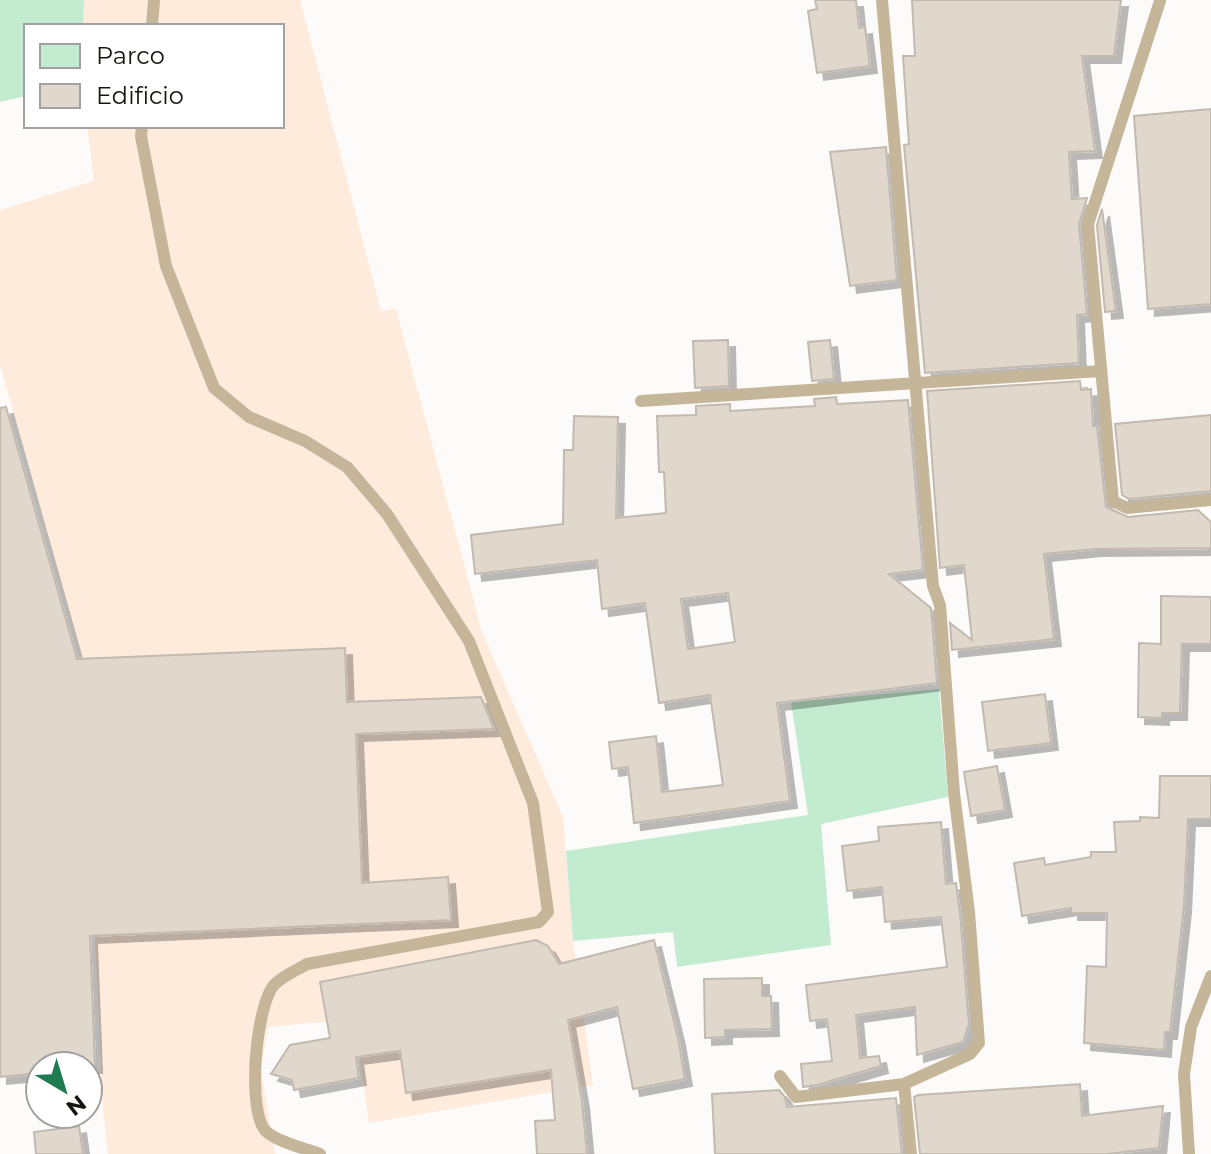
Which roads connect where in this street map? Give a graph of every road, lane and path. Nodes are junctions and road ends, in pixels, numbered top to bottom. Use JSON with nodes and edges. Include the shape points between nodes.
{"nodes":[{"id":1,"x":154,"y":0,"type":"edge"},
{"id":2,"x":882,"y":0,"type":"edge"},
{"id":3,"x":1160,"y":1,"type":"edge"},
{"id":4,"x":152,"y":24,"type":"edge"},
{"id":5,"x":142,"y":128,"type":"edge"},
{"id":6,"x":1101,"y":371,"type":"junction"},
{"id":7,"x":915,"y":385,"type":"junction"},
{"id":8,"x":641,"y":401,"type":"dead end"},
{"id":9,"x":1211,"y":501,"type":"edge"},
{"id":10,"x":1211,"y":976,"type":"edge"},
{"id":11,"x":780,"y":1076,"type":"dead end"},
{"id":12,"x":904,"y":1084,"type":"junction"},
{"id":13,"x":320,"y":1154,"type":"edge"},
{"id":14,"x":911,"y":1154,"type":"edge"},
{"id":15,"x":1189,"y":1154,"type":"edge"}],
"edges":[{"from":1,"to":4,"type":"lane"},
{"from":2,"to":7,"type":"lane"},
{"from":3,"to":6,"type":"lane","via":[[1088,224]]},
{"from":5,"to":13,"type":"lane","via":[[166,266],[214,388],[249,417],[305,441],[347,467],[387,514],[469,641],[533,803],[548,912],[539,922],[307,964],[274,984],[263,1004],[257,1118],[266,1133]]},
{"from":6,"to":7,"type":"lane"},
{"from":6,"to":9,"type":"lane","via":[[1113,501],[1127,508]]},
{"from":7,"to":8,"type":"lane"},
{"from":7,"to":12,"type":"lane","via":[[979,1043],[970,1054]]},
{"from":10,"to":15,"type":"lane","via":[[1191,1027],[1184,1074]]},
{"from":11,"to":12,"type":"lane","via":[[796,1097]]},
{"from":12,"to":14,"type":"lane"}]}
